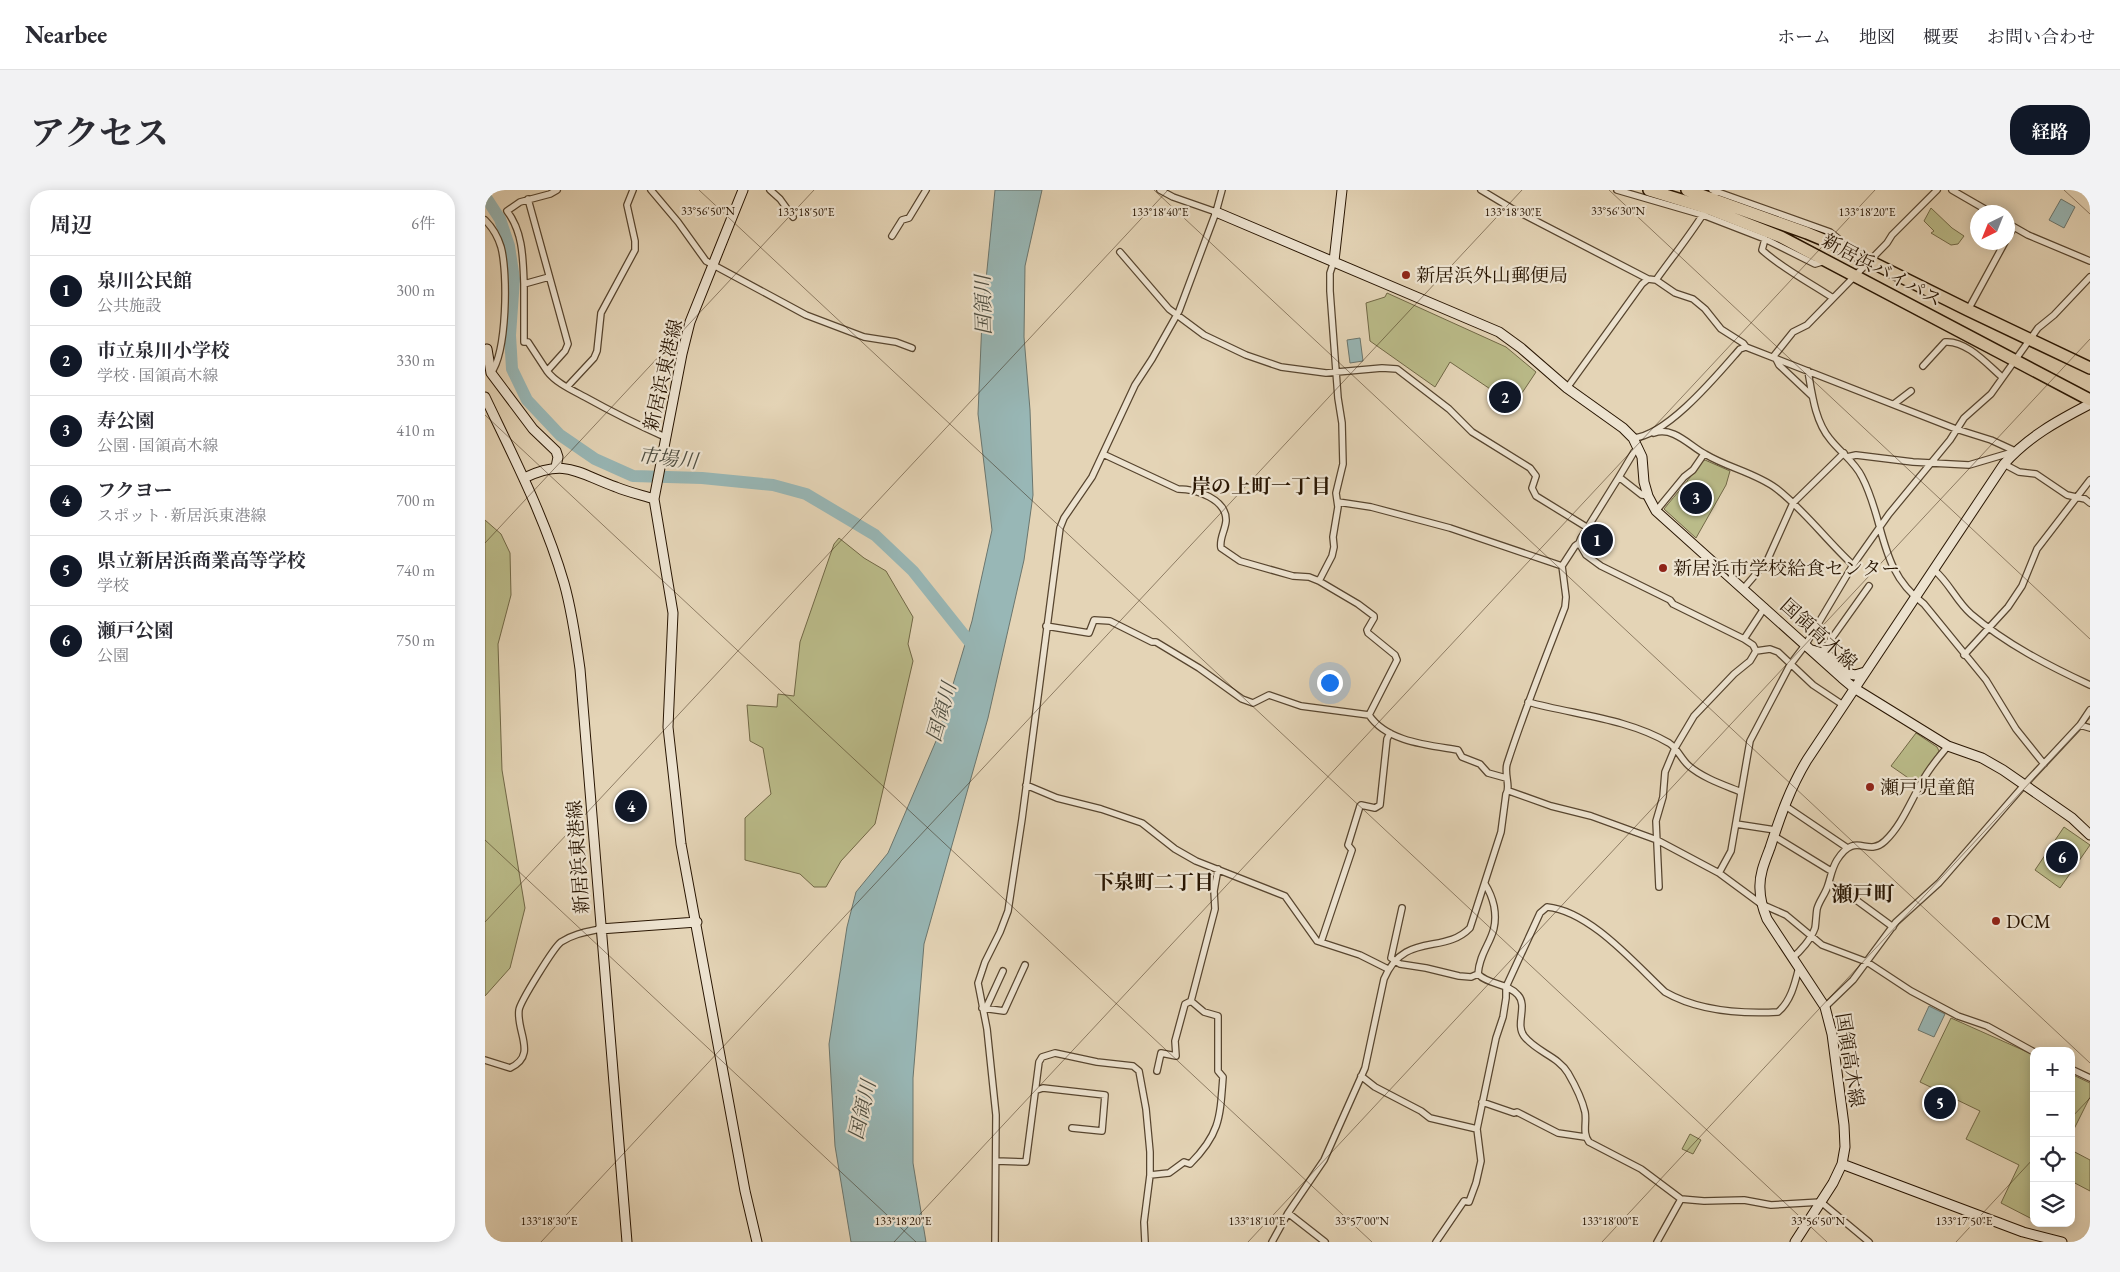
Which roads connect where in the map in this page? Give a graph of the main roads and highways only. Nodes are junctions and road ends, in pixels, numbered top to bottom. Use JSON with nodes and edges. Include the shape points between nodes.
{"nodes":[{"id":1,"x":743,"y":190,"type":"edge"},
{"id":2,"x":1343,"y":190,"type":"edge"},
{"id":3,"x":1649,"y":190,"type":"edge"},
{"id":4,"x":1687,"y":190,"type":"edge"},
{"id":5,"x":1714,"y":192,"type":"edge"},
{"id":6,"x":1216,"y":212,"type":"road end"},
{"id":7,"x":1334,"y":262,"type":"junction"},
{"id":8,"x":487,"y":349,"type":"dead end"},
{"id":9,"x":2090,"y":368,"type":"edge"},
{"id":10,"x":485,"y":397,"type":"edge"},
{"id":11,"x":2090,"y":400,"type":"edge"},
{"id":12,"x":2090,"y":404,"type":"edge"},
{"id":13,"x":556,"y":467,"type":"junction"},
{"id":14,"x":524,"y":478,"type":"junction"},
{"id":15,"x":655,"y":495,"type":"junction"},
{"id":16,"x":1809,"y":647,"type":"junction"},
{"id":17,"x":1865,"y":672,"type":"junction"},
{"id":18,"x":1854,"y":688,"type":"junction"},
{"id":19,"x":2090,"y":835,"type":"edge"},
{"id":20,"x":697,"y":922,"type":"junction"},
{"id":21,"x":600,"y":929,"type":"junction"},
{"id":22,"x":1842,"y":1164,"type":"junction"},
{"id":23,"x":627,"y":1242,"type":"edge"},
{"id":24,"x":757,"y":1242,"type":"edge"},
{"id":25,"x":1795,"y":1242,"type":"edge"},
{"id":26,"x":2060,"y":1242,"type":"edge"}],
"edges":[{"from":1,"to":15,"type":"main road","name":"新居浜東港線","via":[[690,322]]},
{"from":2,"to":7,"type":"main road"},
{"from":3,"to":11,"type":"highway","name":"新居浜バイパス","via":[[1781,237]]},
{"from":4,"to":5,"type":"highway","name":"新居浜バイパス"},
{"from":5,"to":9,"type":"highway","name":"新居浜バイパス","via":[[1843,248]]},
{"from":6,"to":7,"type":"main road","name":"国領高木線"},
{"from":7,"to":16,"type":"main road","name":"国領高木線","via":[[1499,332],[1567,388],[1623,428],[1639,448],[1648,496],[1656,511]]},
{"from":8,"to":13,"type":"main road","via":[[491,373],[533,429],[556,451]]},
{"from":10,"to":14,"type":"main road","name":"新居浜東港線"},
{"from":12,"to":17,"type":"main road","via":[[2046,427],[2004,464]]},
{"from":13,"to":14,"type":"main road"},
{"from":13,"to":15,"type":"main road","via":[[576,470],[617,488]]},
{"from":14,"to":21,"type":"main road","name":"新居浜東港線","via":[[548,533],[565,583],[572,617],[580,669]]},
{"from":15,"to":20,"type":"main road","via":[[673,614],[668,727],[681,844]]},
{"from":16,"to":17,"type":"main road","via":[[1822,652],[1851,674]]},
{"from":16,"to":18,"type":"main road","name":"国領高木線"},
{"from":17,"to":18,"type":"main road"},
{"from":18,"to":19,"type":"main road","via":[[1947,746],[1982,758],[2025,784]]},
{"from":18,"to":22,"type":"main road","name":"国領高木線","via":[[1795,780],[1774,833],[1759,888],[1767,919],[1825,1007],[1832,1034],[1844,1125]]},
{"from":20,"to":21,"type":"main road"},
{"from":20,"to":24,"type":"main road"},
{"from":21,"to":23,"type":"main road","name":"新居浜東港線"},
{"from":22,"to":25,"type":"main road","name":"国領高木線"},
{"from":22,"to":26,"type":"main road","via":[[2014,1229]]}]}
